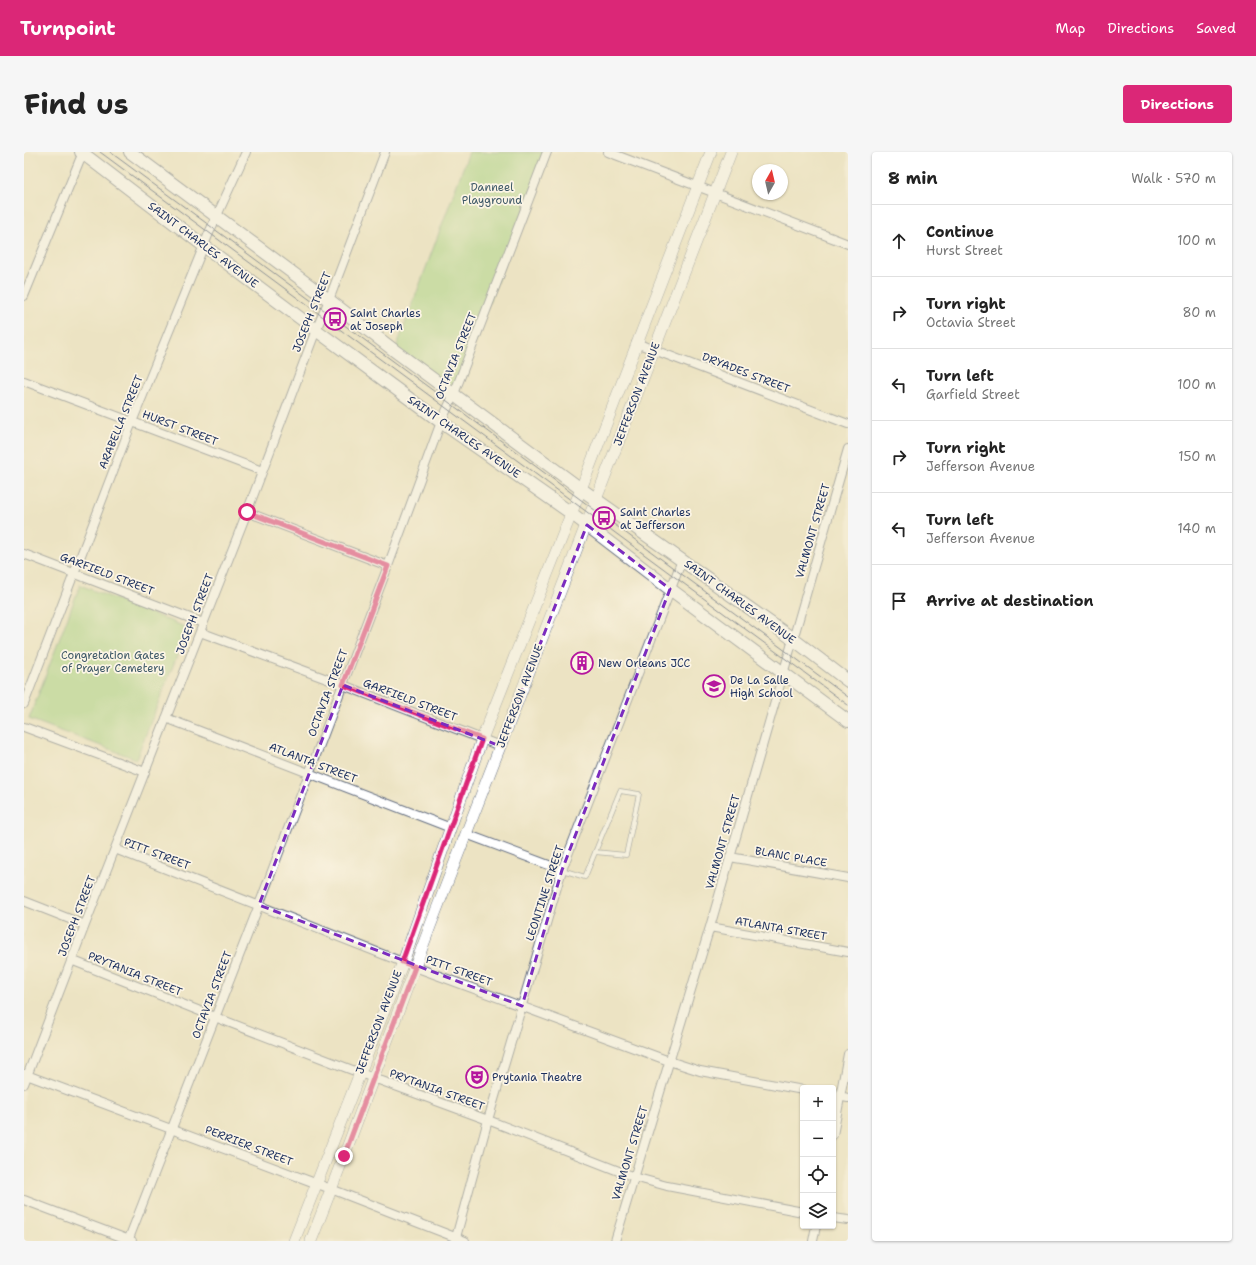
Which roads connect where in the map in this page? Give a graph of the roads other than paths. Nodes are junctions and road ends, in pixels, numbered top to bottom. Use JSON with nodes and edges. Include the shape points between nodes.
{"nodes":[{"id":1,"x":82,"y":152,"type":"edge"},
{"id":2,"x":130,"y":152,"type":"edge"},
{"id":3,"x":246,"y":152,"type":"edge"},
{"id":4,"x":385,"y":152,"type":"edge"},
{"id":5,"x":548,"y":152,"type":"edge"},
{"id":6,"x":608,"y":152,"type":"edge"},
{"id":7,"x":711,"y":152,"type":"edge"},
{"id":8,"x":731,"y":152,"type":"edge"},
{"id":9,"x":697,"y":186,"type":"junction"},
{"id":10,"x":715,"y":193,"type":"junction"},
{"id":11,"x":216,"y":216,"type":"junction"},
{"id":12,"x":848,"y":244,"type":"edge"},
{"id":13,"x":204,"y":246,"type":"junction"},
{"id":14,"x":24,"y":296,"type":"edge"},
{"id":15,"x":329,"y":300,"type":"junction"},
{"id":16,"x":316,"y":330,"type":"junction"},
{"id":17,"x":636,"y":343,"type":"junction"},
{"id":18,"x":654,"y":350,"type":"junction"},
{"id":19,"x":24,"y":381,"type":"edge"},
{"id":20,"x":454,"y":394,"type":"junction"},
{"id":21,"x":132,"y":422,"type":"junction"},
{"id":22,"x":441,"y":422,"type":"junction"},
{"id":23,"x":848,"y":424,"type":"edge"},
{"id":24,"x":848,"y":449,"type":"edge"},
{"id":25,"x":262,"y":471,"type":"junction"},
{"id":26,"x":581,"y":489,"type":"junction"},
{"id":27,"x":596,"y":499,"type":"junction"},
{"id":28,"x":247,"y":512,"type":"junction"},
{"id":29,"x":571,"y":513,"type":"junction"},
{"id":30,"x":587,"y":525,"type":"junction"},
{"id":31,"x":24,"y":554,"type":"edge"},
{"id":32,"x":682,"y":560,"type":"junction"},
{"id":33,"x":388,"y":566,"type":"junction"},
{"id":34,"x":74,"y":573,"type":"junction"},
{"id":35,"x":670,"y":590,"type":"junction"},
{"id":36,"x":203,"y":623,"type":"junction"},
{"id":37,"x":200,"y":632,"type":"junction"},
{"id":38,"x":793,"y":639,"type":"junction"},
{"id":39,"x":783,"y":672,"type":"junction"},
{"id":40,"x":848,"y":682,"type":"edge"},
{"id":41,"x":343,"y":685,"type":"junction"},
{"id":42,"x":24,"y":704,"type":"edge"},
{"id":43,"x":166,"y":718,"type":"junction"},
{"id":44,"x":848,"y":721,"type":"edge"},
{"id":45,"x":24,"y":727,"type":"edge"},
{"id":46,"x":482,"y":739,"type":"junction"},
{"id":47,"x":500,"y":746,"type":"junction"},
{"id":48,"x":145,"y":772,"type":"junction"},
{"id":49,"x":309,"y":773,"type":"junction"},
{"id":50,"x":451,"y":828,"type":"junction"},
{"id":51,"x":466,"y":834,"type":"junction"},
{"id":52,"x":114,"y":849,"type":"junction"},
{"id":53,"x":595,"y":852,"type":"junction"},
{"id":54,"x":730,"y":857,"type":"junction"},
{"id":55,"x":562,"y":870,"type":"junction"},
{"id":56,"x":848,"y":878,"type":"edge"},
{"id":57,"x":24,"y":901,"type":"edge"},
{"id":58,"x":259,"y":905,"type":"junction"},
{"id":59,"x":85,"y":925,"type":"junction"},
{"id":60,"x":710,"y":927,"type":"junction"},
{"id":61,"x":848,"y":952,"type":"edge"},
{"id":62,"x":71,"y":960,"type":"junction"},
{"id":63,"x":402,"y":962,"type":"junction"},
{"id":64,"x":415,"y":967,"type":"junction"},
{"id":65,"x":522,"y":1006,"type":"junction"},
{"id":66,"x":215,"y":1017,"type":"junction"},
{"id":67,"x":848,"y":1054,"type":"edge"},
{"id":68,"x":670,"y":1060,"type":"junction"},
{"id":69,"x":360,"y":1073,"type":"junction"},
{"id":70,"x":26,"y":1075,"type":"edge"},
{"id":71,"x":374,"y":1078,"type":"junction"},
{"id":72,"x":24,"y":1084,"type":"edge"},
{"id":73,"x":800,"y":1089,"type":"edge"},
{"id":74,"x":840,"y":1097,"type":"edge"},
{"id":75,"x":488,"y":1120,"type":"junction"},
{"id":76,"x":836,"y":1121,"type":"edge"},
{"id":77,"x":171,"y":1129,"type":"junction"},
{"id":78,"x":634,"y":1177,"type":"junction"},
{"id":79,"x":317,"y":1184,"type":"junction"},
{"id":80,"x":331,"y":1189,"type":"junction"},
{"id":81,"x":24,"y":1200,"type":"edge"},
{"id":82,"x":800,"y":1211,"type":"edge"},
{"id":83,"x":836,"y":1218,"type":"edge"},
{"id":84,"x":848,"y":1220,"type":"edge"},
{"id":85,"x":815,"y":1229,"type":"edge"},
{"id":86,"x":455,"y":1239,"type":"edge"},
{"id":87,"x":129,"y":1240,"type":"edge"},
{"id":88,"x":294,"y":1241,"type":"edge"},
{"id":89,"x":311,"y":1241,"type":"edge"},
{"id":90,"x":465,"y":1241,"type":"edge"},
{"id":91,"x":615,"y":1241,"type":"edge"},
{"id":92,"x":813,"y":1241,"type":"edge"}],
"edges":[{"from":1,"to":13,"type":"main road","name":"SAINT CHARLES AVENUE"},
{"from":1,"to":14,"type":"street"},
{"from":2,"to":11,"type":"main road","name":"SAINT CHARLES AVENUE"},
{"from":3,"to":11,"type":"street","name":"ARABELLA STREET"},
{"from":4,"to":15,"type":"street","name":"JOSEPH STREET"},
{"from":5,"to":20,"type":"street","name":"OCTAVIA STREET"},
{"from":6,"to":9,"type":"street"},
{"from":7,"to":9,"type":"street","name":"JEFFERSON AVENUE"},
{"from":8,"to":10,"type":"street","name":"JEFFERSON AVENUE"},
{"from":9,"to":10,"type":"street"},
{"from":9,"to":17,"type":"street","name":"JEFFERSON AVENUE"},
{"from":10,"to":12,"type":"street"},
{"from":10,"to":18,"type":"street","name":"JEFFERSON AVENUE"},
{"from":11,"to":13,"type":"street","name":"ARABELLA STREET"},
{"from":11,"to":15,"type":"main road","name":"SAINT CHARLES AVENUE"},
{"from":13,"to":16,"type":"main road","name":"SAINT CHARLES AVENUE"},
{"from":13,"to":21,"type":"street","name":"ARABELLA STREET"},
{"from":15,"to":16,"type":"street","name":"JOSEPH STREET"},
{"from":15,"to":20,"type":"main road","name":"SAINT CHARLES AVENUE"},
{"from":16,"to":22,"type":"main road","name":"SAINT CHARLES AVENUE"},
{"from":16,"to":25,"type":"street","name":"JOSEPH STREET"},
{"from":17,"to":18,"type":"street","name":"DRYADES STREET"},
{"from":17,"to":26,"type":"street","name":"JEFFERSON AVENUE"},
{"from":18,"to":23,"type":"street","name":"DRYADES STREET"},
{"from":18,"to":27,"type":"street","name":"JEFFERSON AVENUE"},
{"from":19,"to":21,"type":"street","name":"HURST STREET"},
{"from":20,"to":22,"type":"street","name":"OCTAVIA STREET"},
{"from":20,"to":26,"type":"main road","name":"SAINT CHARLES AVENUE"},
{"from":21,"to":25,"type":"street","name":"HURST STREET"},
{"from":21,"to":34,"type":"street","name":"ARABELLA STREET"},
{"from":22,"to":29,"type":"main road","name":"SAINT CHARLES AVENUE"},
{"from":22,"to":33,"type":"street","name":"OCTAVIA STREET"},
{"from":24,"to":38,"type":"street","name":"VALMONT STREET"},
{"from":25,"to":28,"type":"street","name":"JOSEPH STREET"},
{"from":26,"to":27,"type":"main road","name":"SAINT CHARLES AVENUE"},
{"from":26,"to":29,"type":"street","name":"JEFFERSON AVENUE"},
{"from":27,"to":30,"type":"street","name":"JEFFERSON AVENUE"},
{"from":27,"to":32,"type":"main road","name":"SAINT CHARLES AVENUE"},
{"from":28,"to":33,"type":"street"},
{"from":28,"to":36,"type":"street","name":"JOSEPH STREET"},
{"from":29,"to":30,"type":"main road","name":"SAINT CHARLES AVENUE"},
{"from":29,"to":46,"type":"street","name":"JEFFERSON AVENUE"},
{"from":30,"to":35,"type":"main road","name":"SAINT CHARLES AVENUE"},
{"from":30,"to":47,"type":"street","name":"JEFFERSON AVENUE"},
{"from":31,"to":34,"type":"street","name":"GARFIELD STREET"},
{"from":32,"to":35,"type":"street","name":"LEONTINE STREET"},
{"from":32,"to":38,"type":"main road","name":"SAINT CHARLES AVENUE"},
{"from":33,"to":41,"type":"street","name":"OCTAVIA STREET"},
{"from":34,"to":36,"type":"street","name":"GARFIELD STREET"},
{"from":34,"to":42,"type":"street","name":"ARABELLA STREET"},
{"from":35,"to":39,"type":"main road","name":"SAINT CHARLES AVENUE"},
{"from":35,"to":55,"type":"street","name":"LEONTINE STREET"},
{"from":36,"to":37,"type":"street","name":"JOSEPH STREET"},
{"from":37,"to":41,"type":"street","name":"GARFIELD STREET"},
{"from":37,"to":43,"type":"street","name":"JOSEPH STREET"},
{"from":38,"to":39,"type":"street","name":"VALMONT STREET"},
{"from":38,"to":40,"type":"main road","name":"SAINT CHARLES AVENUE"},
{"from":39,"to":44,"type":"main road","name":"SAINT CHARLES AVENUE"},
{"from":39,"to":54,"type":"street","name":"VALMONT STREET"},
{"from":41,"to":46,"type":"street","name":"GARFIELD STREET"},
{"from":41,"to":49,"type":"street","name":"OCTAVIA STREET"},
{"from":43,"to":48,"type":"street","name":"JOSEPH STREET"},
{"from":43,"to":49,"type":"street","name":"ATLANTA STREET"},
{"from":45,"to":48,"type":"street"},
{"from":46,"to":47,"type":"street","name":"GARFIELD STREET"},
{"from":46,"to":50,"type":"street","name":"JEFFERSON AVENUE"},
{"from":47,"to":51,"type":"street","name":"JEFFERSON AVENUE"},
{"from":48,"to":52,"type":"street","name":"JOSEPH STREET"},
{"from":49,"to":50,"type":"street","name":"ATLANTA STREET"},
{"from":49,"to":58,"type":"street","name":"OCTAVIA STREET"},
{"from":50,"to":51,"type":"street"},
{"from":50,"to":63,"type":"street","name":"JEFFERSON AVENUE"},
{"from":51,"to":55,"type":"street"},
{"from":51,"to":64,"type":"street","name":"JEFFERSON AVENUE"},
{"from":52,"to":58,"type":"street","name":"PITT STREET"},
{"from":52,"to":59,"type":"street","name":"JOSEPH STREET"},
{"from":53,"to":53,"type":"lane","via":[[620,791],[639,794],[626,855]]},
{"from":53,"to":55,"type":"lane","via":[[585,877]]},
{"from":54,"to":56,"type":"street","name":"BLANC PLACE"},
{"from":54,"to":60,"type":"street","name":"VALMONT STREET"},
{"from":55,"to":65,"type":"street","name":"LEONTINE STREET"},
{"from":57,"to":59,"type":"street"},
{"from":58,"to":63,"type":"street","name":"PITT STREET"},
{"from":58,"to":66,"type":"street","name":"OCTAVIA STREET"},
{"from":59,"to":62,"type":"street","name":"JOSEPH STREET"},
{"from":60,"to":61,"type":"street","name":"ATLANTA STREET"},
{"from":60,"to":68,"type":"street","name":"VALMONT STREET"},
{"from":62,"to":66,"type":"street","name":"PRYTANIA STREET"},
{"from":62,"to":70,"type":"street","name":"JOSEPH STREET"},
{"from":63,"to":64,"type":"street","name":"PITT STREET"},
{"from":63,"to":69,"type":"street","name":"JEFFERSON AVENUE"},
{"from":64,"to":65,"type":"street","name":"PITT STREET"},
{"from":64,"to":71,"type":"street","name":"JEFFERSON AVENUE"},
{"from":65,"to":68,"type":"street","name":"PITT STREET"},
{"from":65,"to":75,"type":"street","name":"LEONTINE STREET"},
{"from":66,"to":69,"type":"street","name":"PRYTANIA STREET"},
{"from":66,"to":77,"type":"street","name":"OCTAVIA STREET"},
{"from":67,"to":74,"type":"street"},
{"from":68,"to":73,"type":"street","name":"PITT STREET","via":[[700,1071]]},
{"from":68,"to":78,"type":"street","name":"VALMONT STREET"},
{"from":69,"to":71,"type":"street","name":"PRYTANIA STREET"},
{"from":69,"to":79,"type":"street","name":"JEFFERSON AVENUE"},
{"from":70,"to":72,"type":"street","name":"JOSEPH STREET"},
{"from":70,"to":77,"type":"street","name":"PERRIER STREET"},
{"from":71,"to":75,"type":"street","name":"PRYTANIA STREET"},
{"from":71,"to":80,"type":"street","name":"JEFFERSON AVENUE"},
{"from":74,"to":76,"type":"street"},
{"from":75,"to":78,"type":"street","name":"PRYTANIA STREET"},
{"from":75,"to":86,"type":"street","name":"LEONTINE STREET"},
{"from":77,"to":79,"type":"street","name":"PERRIER STREET"},
{"from":77,"to":87,"type":"street","name":"OCTAVIA STREET"},
{"from":78,"to":82,"type":"street","name":"PRYTANIA STREET","via":[[667,1186]]},
{"from":78,"to":91,"type":"street","name":"VALMONT STREET"},
{"from":79,"to":80,"type":"street","name":"PERRIER STREET"},
{"from":79,"to":88,"type":"street","name":"JEFFERSON AVENUE"},
{"from":80,"to":86,"type":"street","name":"PERRIER STREET"},
{"from":80,"to":89,"type":"street","name":"JEFFERSON AVENUE"},
{"from":81,"to":87,"type":"street"},
{"from":83,"to":84,"type":"street"},
{"from":85,"to":92,"type":"street"},
{"from":86,"to":90,"type":"street","name":"PERRIER STREET"}]}
